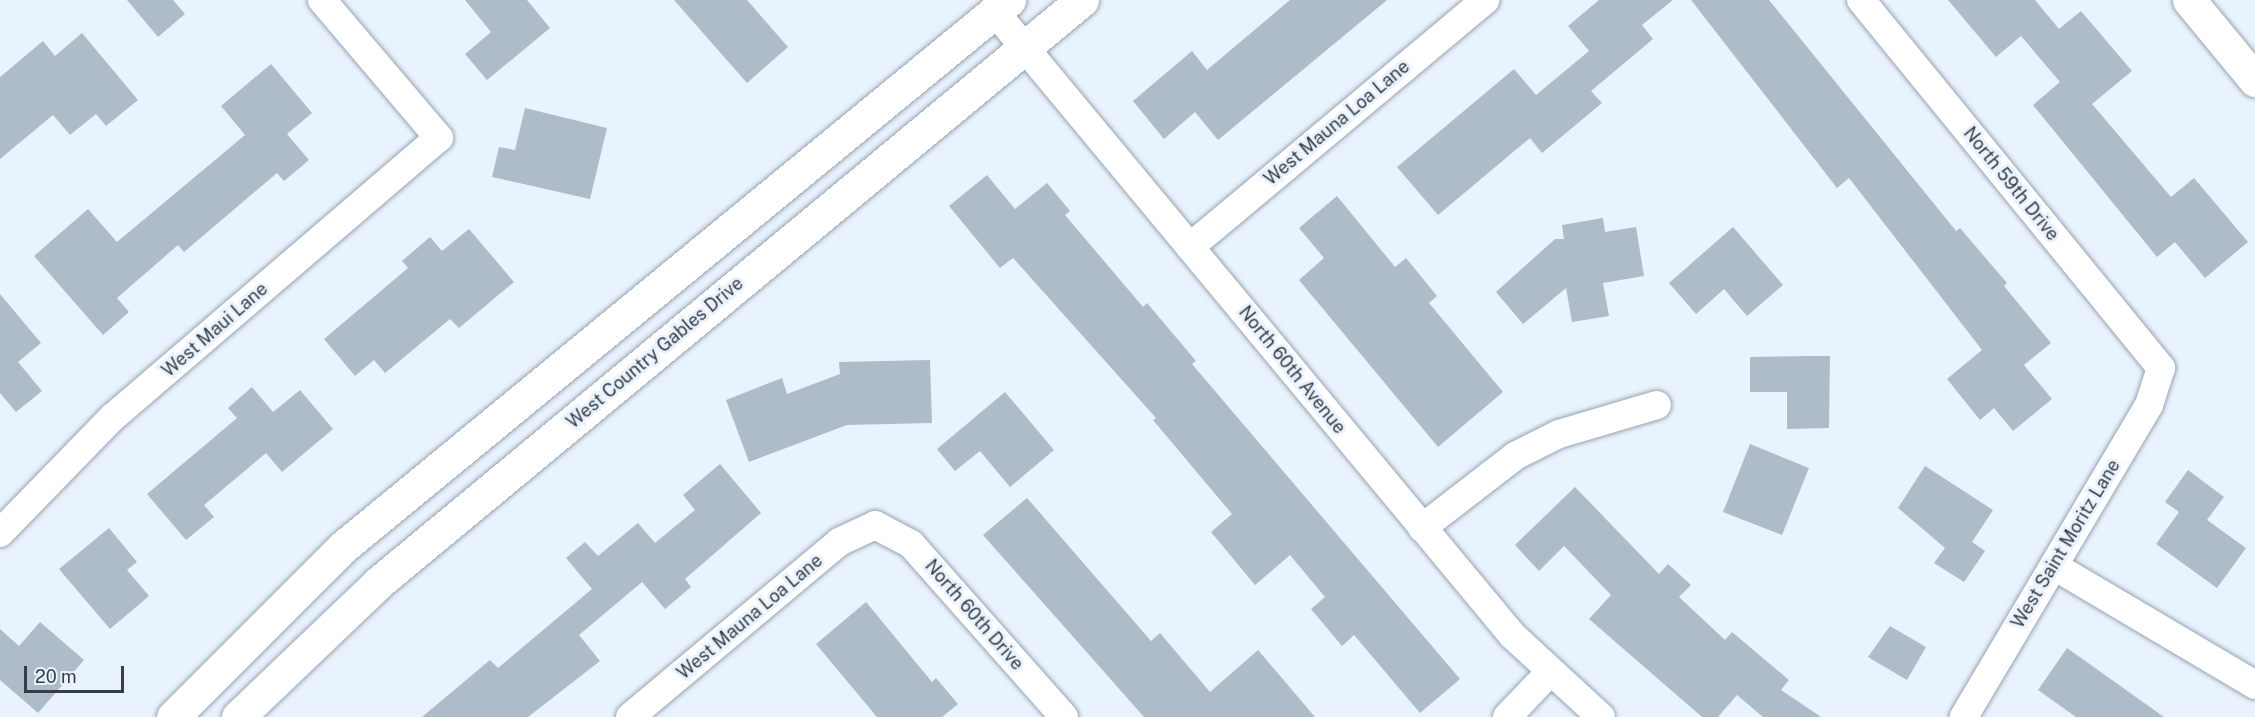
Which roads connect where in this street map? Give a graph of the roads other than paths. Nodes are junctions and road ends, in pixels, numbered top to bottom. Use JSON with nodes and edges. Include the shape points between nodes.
{"nodes":[{"id":1,"x":322,"y":0,"type":"edge"},
{"id":2,"x":1082,"y":0,"type":"edge"},
{"id":3,"x":1485,"y":0,"type":"edge"},
{"id":4,"x":1861,"y":0,"type":"edge"},
{"id":5,"x":2189,"y":0,"type":"edge"},
{"id":6,"x":1002,"y":6,"type":"edge"},
{"id":7,"x":1025,"y":47,"type":"junction"},
{"id":8,"x":2255,"y":80,"type":"edge"},
{"id":9,"x":1190,"y":247,"type":"junction"},
{"id":10,"x":2161,"y":368,"type":"joint"},
{"id":11,"x":1657,"y":405,"type":"dead end"},
{"id":12,"x":875,"y":525,"type":"joint"},
{"id":13,"x":1422,"y":528,"type":"junction"},
{"id":14,"x":0,"y":533,"type":"edge"},
{"id":15,"x":2054,"y":566,"type":"junction"},
{"id":16,"x":1549,"y":674,"type":"junction"},
{"id":17,"x":2255,"y":685,"type":"edge"},
{"id":18,"x":173,"y":717,"type":"edge"},
{"id":19,"x":238,"y":717,"type":"edge"},
{"id":20,"x":630,"y":717,"type":"edge"},
{"id":21,"x":1064,"y":717,"type":"edge"},
{"id":22,"x":1507,"y":717,"type":"edge"},
{"id":23,"x":1601,"y":717,"type":"edge"},
{"id":24,"x":1964,"y":717,"type":"edge"}],
"edges":[{"from":1,"to":14,"type":"street","name":"West Maui Lane","via":[[439,138],[113,417]]},
{"from":2,"to":7,"type":"street","name":"West Country Gables Drive"},
{"from":3,"to":9,"type":"street","name":"West Mauna Loa Lane"},
{"from":4,"to":10,"type":"street","name":"North 59th Drive"},
{"from":5,"to":8,"type":"street"},
{"from":6,"to":7,"type":"street","name":"North 60th Avenue"},
{"from":6,"to":18,"type":"street","via":[[343,547]]},
{"from":7,"to":9,"type":"street","name":"North 60th Avenue"},
{"from":7,"to":19,"type":"street","name":"West Country Gables Drive","via":[[378,583]]},
{"from":9,"to":13,"type":"street","name":"North 60th Avenue"},
{"from":10,"to":15,"type":"street","name":"West Saint Moritz Lane","via":[[2149,405]]},
{"from":11,"to":13,"type":"street","via":[[1559,434],[1515,456]]},
{"from":12,"to":20,"type":"street","name":"West Mauna Loa Lane","via":[[839,542]]},
{"from":12,"to":21,"type":"street","name":"North 60th Drive","via":[[911,544]]},
{"from":13,"to":16,"type":"street","name":"North 60th Avenue"},
{"from":15,"to":17,"type":"street"},
{"from":15,"to":24,"type":"street","name":"West Saint Moritz Lane"},
{"from":16,"to":22,"type":"street"},
{"from":16,"to":23,"type":"street","name":"North 60th Avenue"}]}
